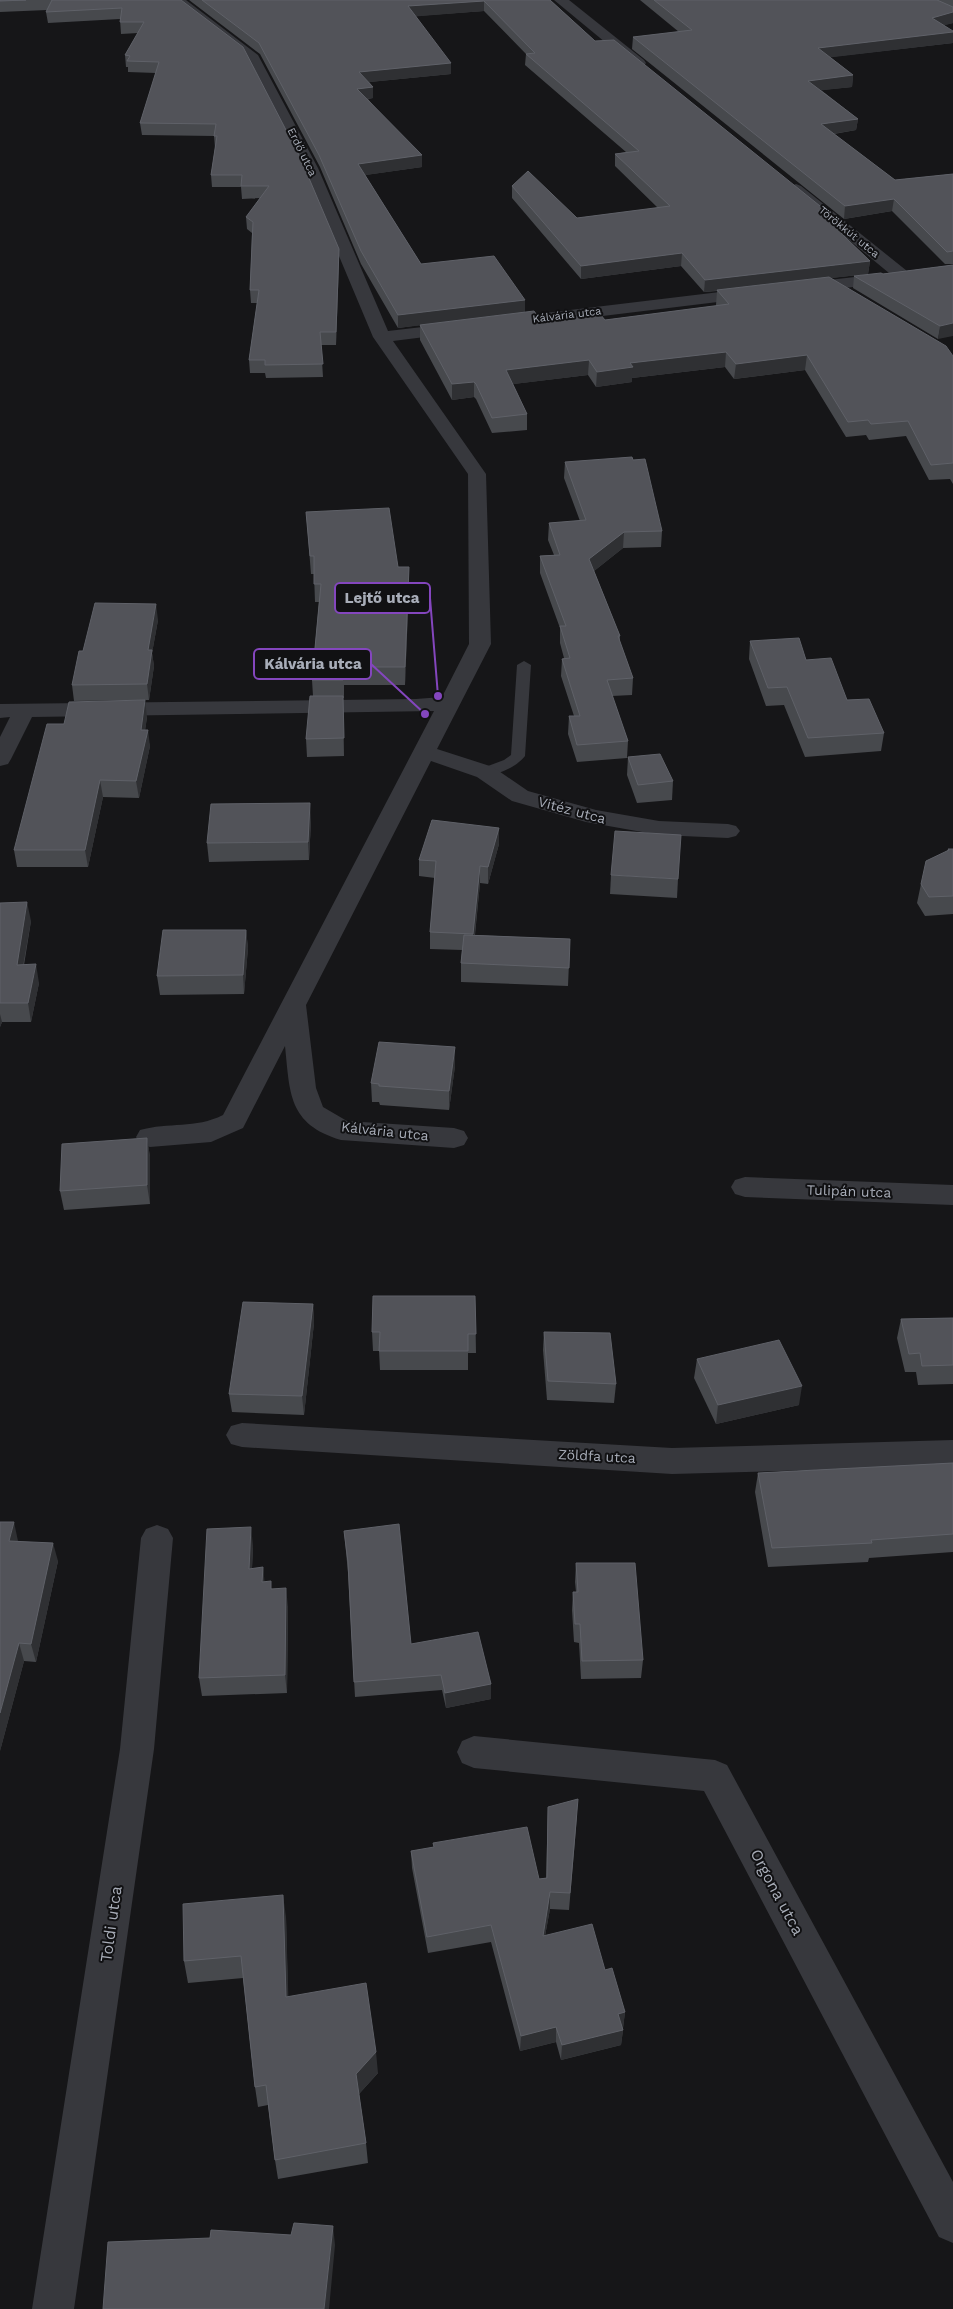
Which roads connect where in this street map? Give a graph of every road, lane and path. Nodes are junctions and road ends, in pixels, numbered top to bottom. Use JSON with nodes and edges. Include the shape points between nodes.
{"nodes":[{"id":1,"x":178,"y":0,"type":"edge"},
{"id":2,"x":561,"y":0,"type":"edge"},
{"id":3,"x":653,"y":74,"type":"edge"},
{"id":4,"x":783,"y":178,"type":"edge"},
{"id":5,"x":953,"y":270,"type":"edge"},
{"id":6,"x":903,"y":276,"type":"junction"},
{"id":7,"x":830,"y":284,"type":"junction"},
{"id":8,"x":791,"y":289,"type":"edge"},
{"id":9,"x":771,"y":291,"type":"edge"},
{"id":10,"x":854,"y":299,"type":"edge"},
{"id":11,"x":489,"y":324,"type":"edge"},
{"id":12,"x":470,"y":327,"type":"edge"},
{"id":13,"x":382,"y":337,"type":"junction"},
{"id":14,"x":524,"y":665,"type":"dead end"},
{"id":15,"x":450,"y":703,"type":"junction"},
{"id":16,"x":0,"y":711,"type":"edge"},
{"id":17,"x":24,"y":711,"type":"junction"},
{"id":18,"x":425,"y":752,"type":"junction"},
{"id":19,"x":0,"y":759,"type":"edge"},
{"id":20,"x":485,"y":772,"type":"junction"},
{"id":21,"x":728,"y":831,"type":"dead end"},
{"id":22,"x":293,"y":1003,"type":"junction"},
{"id":23,"x":150,"y":1137,"type":"dead end"},
{"id":24,"x":454,"y":1138,"type":"dead end"},
{"id":25,"x":745,"y":1187,"type":"dead end"},
{"id":26,"x":953,"y":1195,"type":"edge"},
{"id":27,"x":242,"y":1435,"type":"dead end"},
{"id":28,"x":953,"y":1453,"type":"edge"},
{"id":29,"x":157,"y":1538,"type":"dead end"},
{"id":30,"x":474,"y":1752,"type":"dead end"},
{"id":31,"x":953,"y":2223,"type":"edge"},
{"id":32,"x":53,"y":2309,"type":"edge"}],
"edges":[{"from":1,"to":13,"type":"street","name":"Erdő utca","via":[[251,55],[310,168]]},
{"from":2,"to":3,"type":"street"},
{"from":4,"to":6,"type":"street","name":"Törökkút utca"},
{"from":5,"to":6,"type":"street"},
{"from":6,"to":7,"type":"street"},
{"from":7,"to":8,"type":"street"},
{"from":7,"to":10,"type":"street"},
{"from":9,"to":11,"type":"street","name":"Kálvária utca"},
{"from":12,"to":13,"type":"street"},
{"from":13,"to":15,"type":"street","via":[[477,474],[480,644]]},
{"from":14,"to":20,"type":"lane","via":[[518,756]]},
{"from":15,"to":17,"type":"street"},
{"from":15,"to":18,"type":"street"},
{"from":16,"to":17,"type":"street"},
{"from":17,"to":19,"type":"street"},
{"from":18,"to":20,"type":"street","name":"Vitéz utca"},
{"from":18,"to":22,"type":"street"},
{"from":20,"to":21,"type":"street","name":"Vitéz utca","via":[[520,796],[594,817],[659,828]]},
{"from":22,"to":23,"type":"street","via":[[233,1121],[211,1132]]},
{"from":22,"to":24,"type":"street","name":"Kálvária utca","via":[[303,1088],[311,1112],[341,1130]]},
{"from":25,"to":26,"type":"street","name":"Tulipán utca"},
{"from":27,"to":28,"type":"street","name":"Zöldfa utca","via":[[672,1461]]},
{"from":29,"to":32,"type":"street","name":"Toldi utca","via":[[136,1749]]},
{"from":30,"to":31,"type":"street","name":"Orgona utca","via":[[715,1776]]}]}
